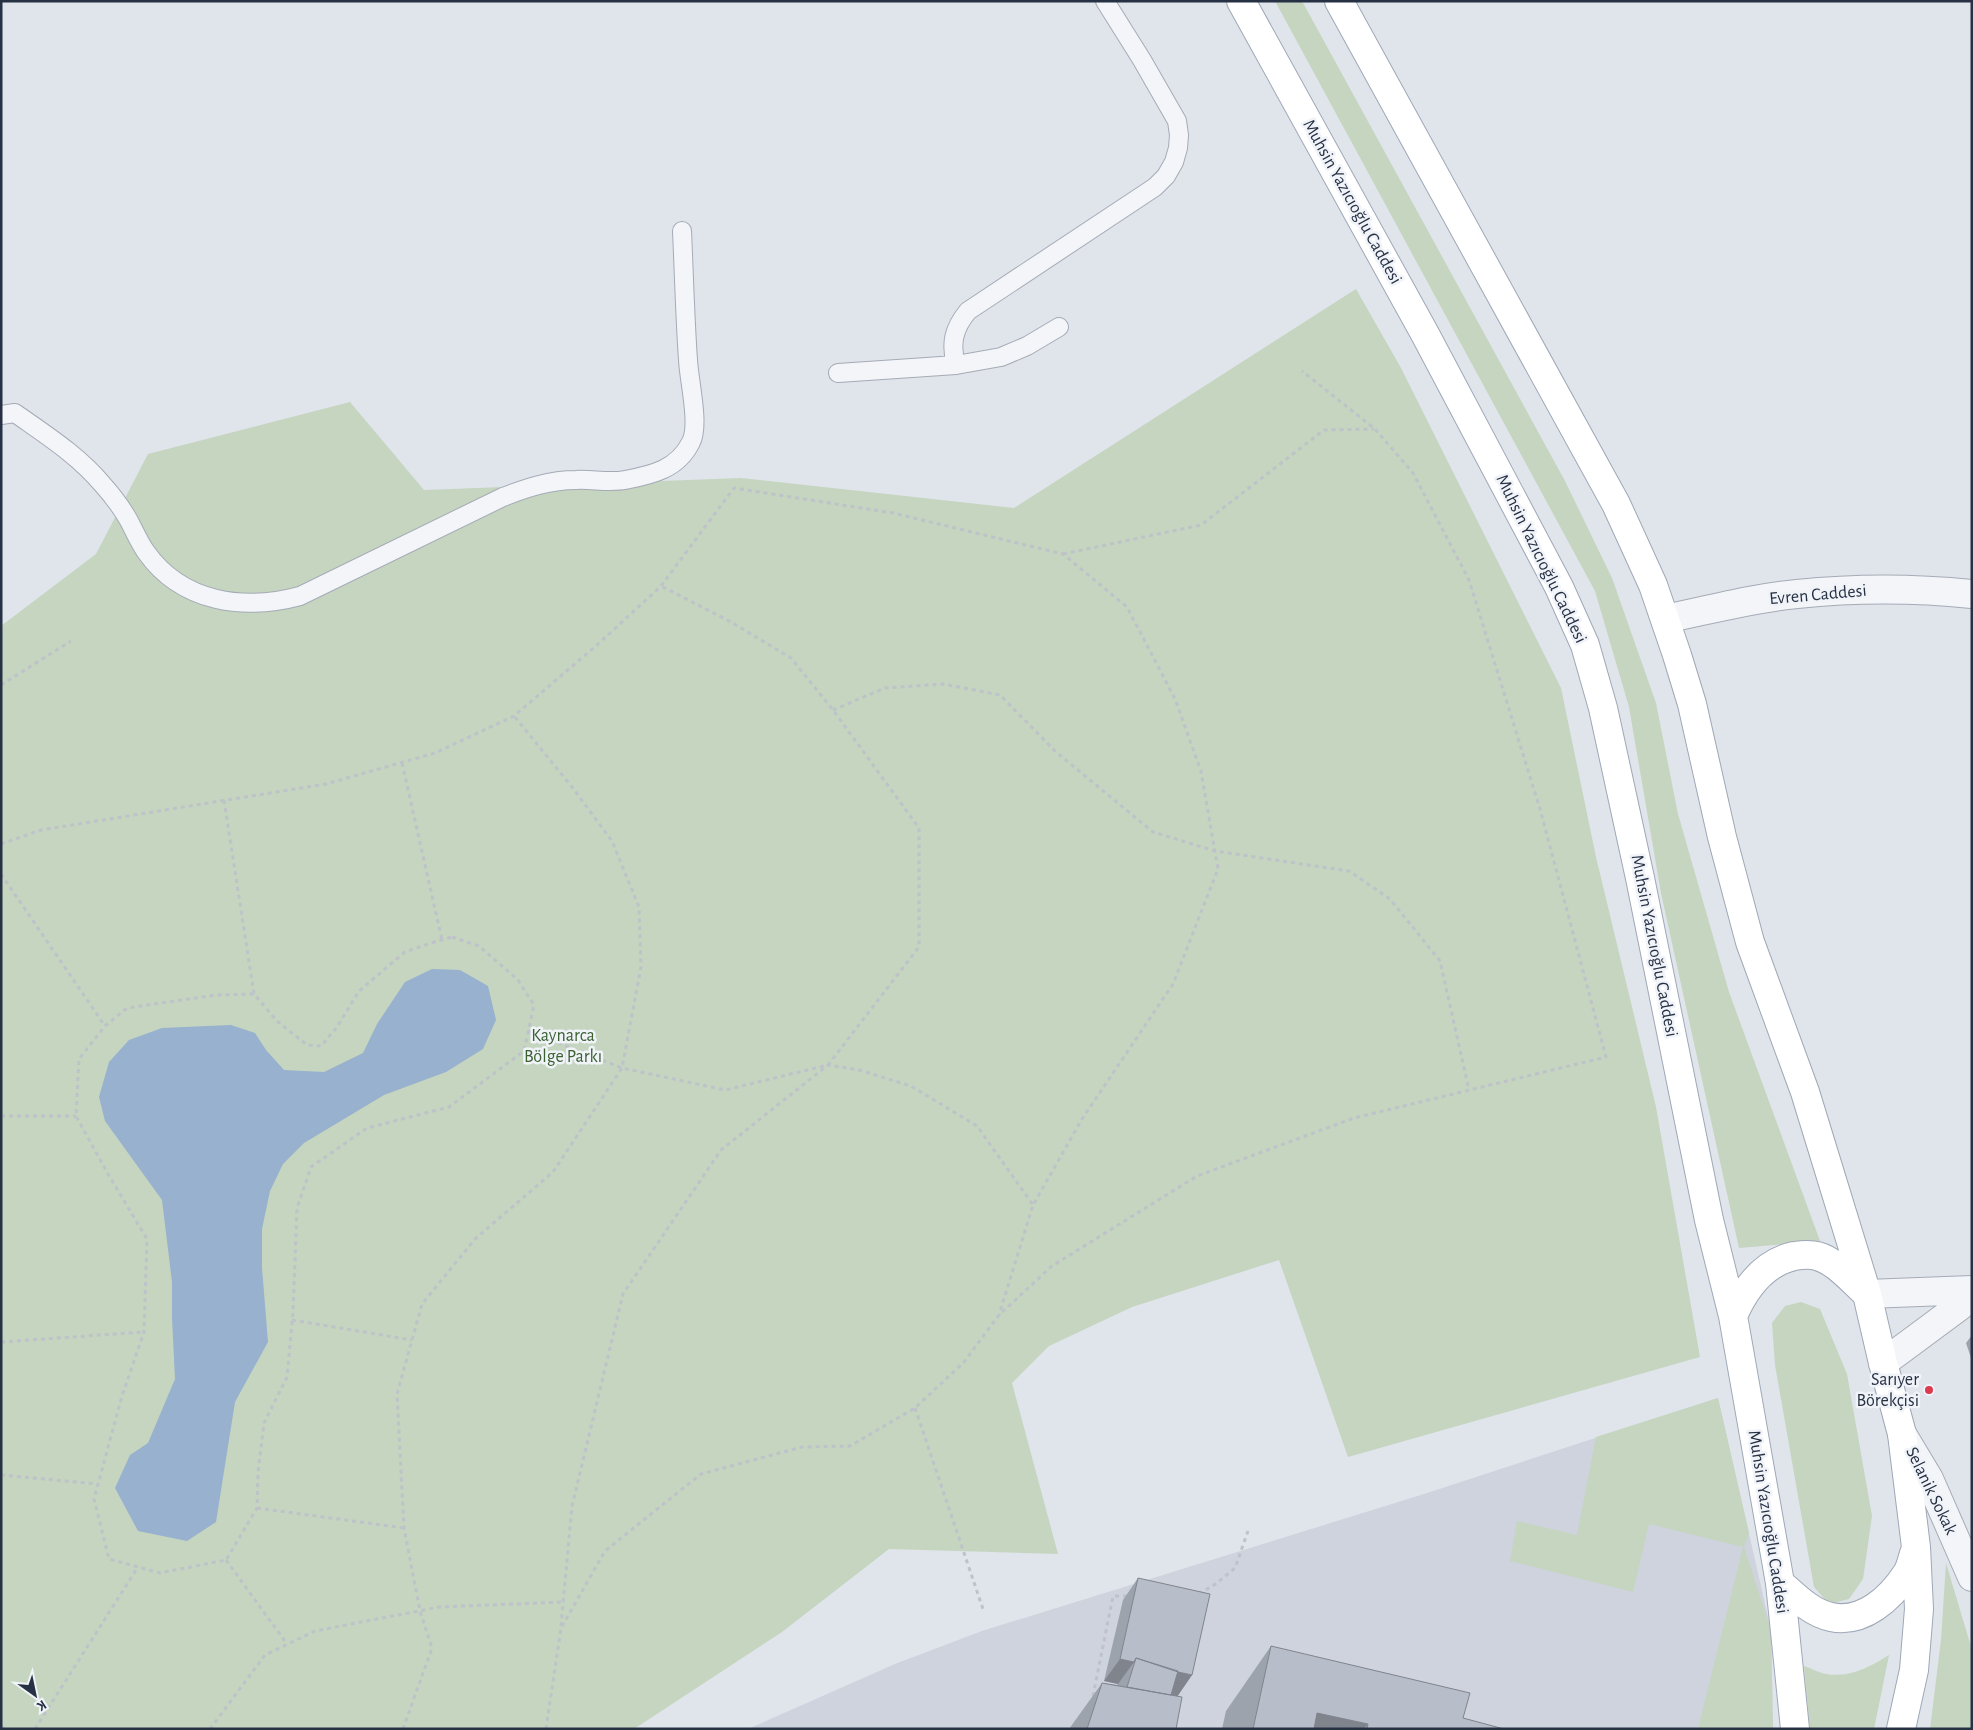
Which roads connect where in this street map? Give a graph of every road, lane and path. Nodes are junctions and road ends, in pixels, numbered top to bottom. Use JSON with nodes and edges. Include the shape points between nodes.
{"nodes":[{"id":1,"x":1105,"y":1,"type":"edge"},
{"id":2,"x":1241,"y":1,"type":"edge"},
{"id":3,"x":1339,"y":1,"type":"edge"},
{"id":4,"x":682,"y":231,"type":"dead end"},
{"id":5,"x":1059,"y":327,"type":"dead end"},
{"id":6,"x":956,"y":365,"type":"junction"},
{"id":7,"x":1302,"y":371,"type":"dead end"},
{"id":8,"x":838,"y":372,"type":"dead end"},
{"id":9,"x":1,"y":415,"type":"edge"},
{"id":10,"x":1374,"y":429,"type":"junction"},
{"id":11,"x":1064,"y":554,"type":"junction"},
{"id":12,"x":661,"y":586,"type":"junction"},
{"id":13,"x":1972,"y":594,"type":"edge"},
{"id":14,"x":1665,"y":619,"type":"junction"},
{"id":15,"x":71,"y":641,"type":"dead end"},
{"id":16,"x":1,"y":685,"type":"edge"},
{"id":17,"x":833,"y":710,"type":"junction"},
{"id":18,"x":514,"y":716,"type":"junction"},
{"id":19,"x":402,"y":762,"type":"junction"},
{"id":20,"x":224,"y":800,"type":"junction"},
{"id":21,"x":1,"y":844,"type":"edge"},
{"id":22,"x":1215,"y":851,"type":"junction"},
{"id":23,"x":1,"y":874,"type":"edge"},
{"id":24,"x":442,"y":940,"type":"junction"},
{"id":25,"x":254,"y":994,"type":"junction"},
{"id":26,"x":105,"y":1026,"type":"junction"},
{"id":27,"x":528,"y":1031,"type":"junction"},
{"id":28,"x":828,"y":1065,"type":"junction"},
{"id":29,"x":622,"y":1068,"type":"junction"},
{"id":30,"x":1469,"y":1090,"type":"junction"},
{"id":31,"x":1,"y":1116,"type":"edge"},
{"id":32,"x":76,"y":1116,"type":"junction"},
{"id":33,"x":1033,"y":1205,"type":"junction"},
{"id":34,"x":1972,"y":1290,"type":"edge"},
{"id":35,"x":1867,"y":1294,"type":"junction"},
{"id":36,"x":1972,"y":1297,"type":"edge"},
{"id":37,"x":998,"y":1315,"type":"junction"},
{"id":38,"x":1733,"y":1316,"type":"junction"},
{"id":39,"x":292,"y":1320,"type":"junction"},
{"id":40,"x":144,"y":1332,"type":"junction"},
{"id":41,"x":412,"y":1340,"type":"junction"},
{"id":42,"x":1,"y":1342,"type":"edge"},
{"id":43,"x":1883,"y":1363,"type":"junction"},
{"id":44,"x":915,"y":1408,"type":"junction"},
{"id":45,"x":1902,"y":1434,"type":"junction"},
{"id":46,"x":1,"y":1476,"type":"edge"},
{"id":47,"x":98,"y":1484,"type":"junction"},
{"id":48,"x":257,"y":1508,"type":"junction"},
{"id":49,"x":404,"y":1528,"type":"junction"},
{"id":50,"x":1248,"y":1532,"type":"dead end"},
{"id":51,"x":1916,"y":1547,"type":"junction"},
{"id":52,"x":226,"y":1560,"type":"junction"},
{"id":53,"x":138,"y":1566,"type":"junction"},
{"id":54,"x":1972,"y":1577,"type":"edge"},
{"id":55,"x":1780,"y":1583,"type":"junction"},
{"id":56,"x":1131,"y":1596,"type":"dead end"},
{"id":57,"x":1197,"y":1596,"type":"edge"},
{"id":58,"x":564,"y":1602,"type":"junction"},
{"id":59,"x":420,"y":1611,"type":"junction"},
{"id":60,"x":984,"y":1612,"type":"dead end"},
{"id":61,"x":561,"y":1628,"type":"junction"},
{"id":62,"x":286,"y":1644,"type":"junction"},
{"id":63,"x":1093,"y":1699,"type":"dead end"},
{"id":64,"x":1,"y":1726,"type":"edge"},
{"id":65,"x":4,"y":1729,"type":"edge"},
{"id":66,"x":35,"y":1729,"type":"edge"},
{"id":67,"x":210,"y":1729,"type":"edge"},
{"id":68,"x":403,"y":1729,"type":"edge"},
{"id":69,"x":546,"y":1729,"type":"edge"},
{"id":70,"x":1795,"y":1729,"type":"edge"},
{"id":71,"x":1901,"y":1729,"type":"edge"}],
"edges":[{"from":1,"to":6,"type":"lane","via":[[1177,121],[1179,135],[1174,162],[1155,187],[968,310],[958,322],[953,337]]},
{"from":2,"to":38,"type":"main road","name":"Muhsin Yazıcıoğlu Caddesi","via":[[1443,369],[1559,587],[1585,645],[1603,708],[1709,1220]]},
{"from":3,"to":14,"type":"main road","via":[[1616,504]]},
{"from":4,"to":9,"type":"lane","via":[[688,361],[696,433],[675,463],[662,471],[622,480],[555,481],[528,487],[293,598],[255,604],[232,603],[208,597],[176,582],[154,563],[127,517],[85,465],[64,446],[15,413]]},
{"from":5,"to":6,"type":"lane","via":[[1001,357]]},
{"from":6,"to":8,"type":"lane"},
{"from":7,"to":10,"type":"path"},
{"from":10,"to":11,"type":"path","via":[[1324,430],[1200,525]]},
{"from":10,"to":30,"type":"path","via":[[1414,473],[1469,580],[1540,809],[1606,1057]]},
{"from":11,"to":12,"type":"path","via":[[893,513],[734,488]]},
{"from":11,"to":22,"type":"path","via":[[1127,607],[1175,699],[1201,771]]},
{"from":12,"to":17,"type":"path","via":[[732,622],[791,658]]},
{"from":12,"to":18,"type":"path"},
{"from":13,"to":14,"type":"street","name":"Evren Caddesi","via":[[1928,590],[1795,594]]},
{"from":14,"to":35,"type":"main road","via":[[1692,704],[1750,942],[1805,1092]]},
{"from":15,"to":16,"type":"path"},
{"from":17,"to":22,"type":"path","via":[[885,688],[943,684],[1000,695],[1056,752],[1152,832]]},
{"from":17,"to":28,"type":"path","via":[[919,828],[919,947]]},
{"from":18,"to":19,"type":"path","via":[[435,753]]},
{"from":18,"to":29,"type":"path","via":[[612,841],[639,907],[641,967]]},
{"from":19,"to":20,"type":"path","via":[[326,784]]},
{"from":19,"to":24,"type":"path"},
{"from":20,"to":21,"type":"path","via":[[41,830]]},
{"from":20,"to":25,"type":"path"},
{"from":22,"to":30,"type":"path","via":[[1349,872],[1390,899],[1440,961]]},
{"from":22,"to":33,"type":"path","via":[[1218,869],[1173,984],[1082,1119]]},
{"from":23,"to":26,"type":"path"},
{"from":24,"to":25,"type":"path","via":[[405,952],[359,992],[321,1046],[307,1044],[277,1021]]},
{"from":24,"to":27,"type":"path","via":[[452,938],[479,946],[518,980],[534,1005]]},
{"from":25,"to":26,"type":"path","via":[[216,994],[127,1008]]},
{"from":26,"to":32,"type":"path","via":[[79,1058]]},
{"from":27,"to":29,"type":"path"},
{"from":27,"to":39,"type":"path","via":[[524,1051],[449,1107],[367,1128],[311,1167],[297,1208]]},
{"from":28,"to":29,"type":"path","via":[[725,1090]]},
{"from":28,"to":33,"type":"path","via":[[859,1070],[911,1086],[977,1126]]},
{"from":28,"to":58,"type":"path","via":[[721,1150],[623,1294],[572,1506]]},
{"from":29,"to":41,"type":"path","via":[[553,1172],[475,1239],[422,1304]]},
{"from":30,"to":37,"type":"path","via":[[1354,1118],[1197,1176],[1052,1266]]},
{"from":31,"to":32,"type":"path"},
{"from":32,"to":40,"type":"path","via":[[147,1239]]},
{"from":33,"to":37,"type":"path"},
{"from":34,"to":35,"type":"street"},
{"from":35,"to":38,"type":"main road","via":[[1833,1264],[1818,1256],[1802,1254],[1772,1263],[1764,1270],[1749,1286]]},
{"from":35,"to":43,"type":"main road"},
{"from":36,"to":43,"type":"street"},
{"from":37,"to":44,"type":"path","via":[[964,1362]]},
{"from":38,"to":55,"type":"main road","name":"Muhsin Yazıcıoğlu Caddesi"},
{"from":39,"to":41,"type":"path"},
{"from":39,"to":48,"type":"path","via":[[287,1377],[264,1423]]},
{"from":40,"to":42,"type":"path"},
{"from":40,"to":47,"type":"path","via":[[122,1396]]},
{"from":41,"to":49,"type":"path","via":[[397,1394]]},
{"from":43,"to":45,"type":"main road"},
{"from":44,"to":60,"type":"path"},
{"from":44,"to":61,"type":"path","via":[[850,1446],[802,1447],[701,1474],[605,1551]]},
{"from":45,"to":51,"type":"main road"},
{"from":45,"to":54,"type":"street","name":"Selanik Sokak","via":[[1929,1479]]},
{"from":46,"to":47,"type":"path"},
{"from":47,"to":53,"type":"path","via":[[94,1499],[109,1559]]},
{"from":48,"to":49,"type":"path"},
{"from":48,"to":52,"type":"path"},
{"from":49,"to":59,"type":"path"},
{"from":50,"to":57,"type":"path","via":[[1235,1568]]},
{"from":51,"to":55,"type":"main road","via":[[1908,1572],[1887,1598],[1869,1611],[1849,1618],[1831,1617],[1815,1611]]},
{"from":51,"to":71,"type":"main road","via":[[1919,1609],[1914,1662]]},
{"from":52,"to":53,"type":"path","via":[[160,1573]]},
{"from":52,"to":62,"type":"path"},
{"from":53,"to":66,"type":"path"},
{"from":55,"to":70,"type":"main road","name":"Muhsin Yazıcıoğlu Caddesi"},
{"from":56,"to":63,"type":"path","via":[[1113,1596]]},
{"from":58,"to":59,"type":"path","via":[[440,1607]]},
{"from":58,"to":61,"type":"path"},
{"from":59,"to":62,"type":"path","via":[[315,1631]]},
{"from":59,"to":68,"type":"path","via":[[432,1648]]},
{"from":61,"to":69,"type":"path"},
{"from":62,"to":67,"type":"path","via":[[265,1655]]},
{"from":64,"to":65,"type":"path"}]}
